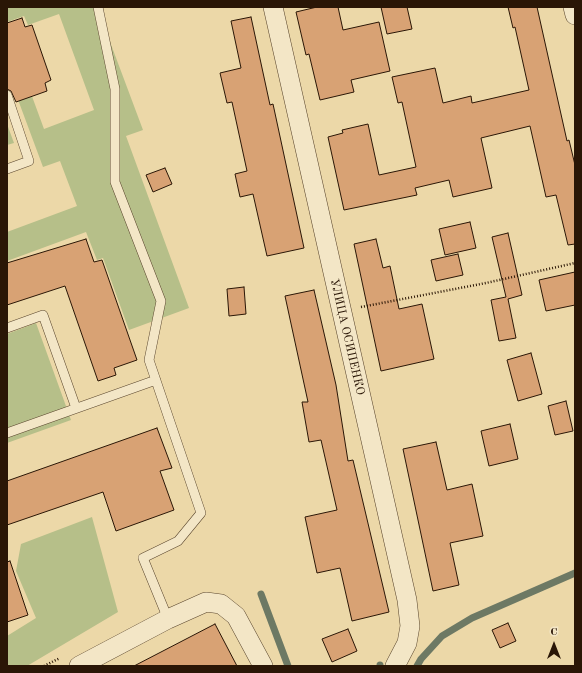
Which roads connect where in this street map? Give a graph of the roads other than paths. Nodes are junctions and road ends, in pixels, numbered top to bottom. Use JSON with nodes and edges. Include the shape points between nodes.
{"nodes":[{"id":1,"x":98,"y":7,"type":"edge"},
{"id":2,"x":273,"y":7,"type":"edge"},
{"id":3,"x":573,"y":7,"type":"edge"},
{"id":4,"x":575,"y":15,"type":"edge"},
{"id":5,"x":7,"y":95,"type":"edge"},
{"id":6,"x":7,"y":169,"type":"edge"},
{"id":7,"x":7,"y":328,"type":"edge"},
{"id":8,"x":156,"y":380,"type":"junction"},
{"id":9,"x":76,"y":408,"type":"junction"},
{"id":10,"x":7,"y":432,"type":"edge"},
{"id":11,"x":168,"y":619,"type":"junction"},
{"id":12,"x":258,"y":664,"type":"edge"},
{"id":13,"x":79,"y":666,"type":"edge"},
{"id":14,"x":396,"y":666,"type":"edge"}],
"edges":[{"from":1,"to":8,"type":"lane","via":[[115,89],[115,182],[161,302],[149,360]]},
{"from":2,"to":14,"type":"street","name":"УЛИЦА ОСИПЕНКО","via":[[407,600],[410,626],[407,643]]},
{"from":3,"to":4,"type":"street"},
{"from":5,"to":6,"type":"lane","via":[[29,161]]},
{"from":7,"to":9,"type":"lane","via":[[43,315]]},
{"from":8,"to":9,"type":"lane"},
{"from":8,"to":11,"type":"lane","via":[[201,513],[178,541],[143,558]]},
{"from":9,"to":10,"type":"lane"},
{"from":11,"to":12,"type":"street","via":[[206,602],[221,604],[236,616]]},
{"from":11,"to":13,"type":"street"}]}
